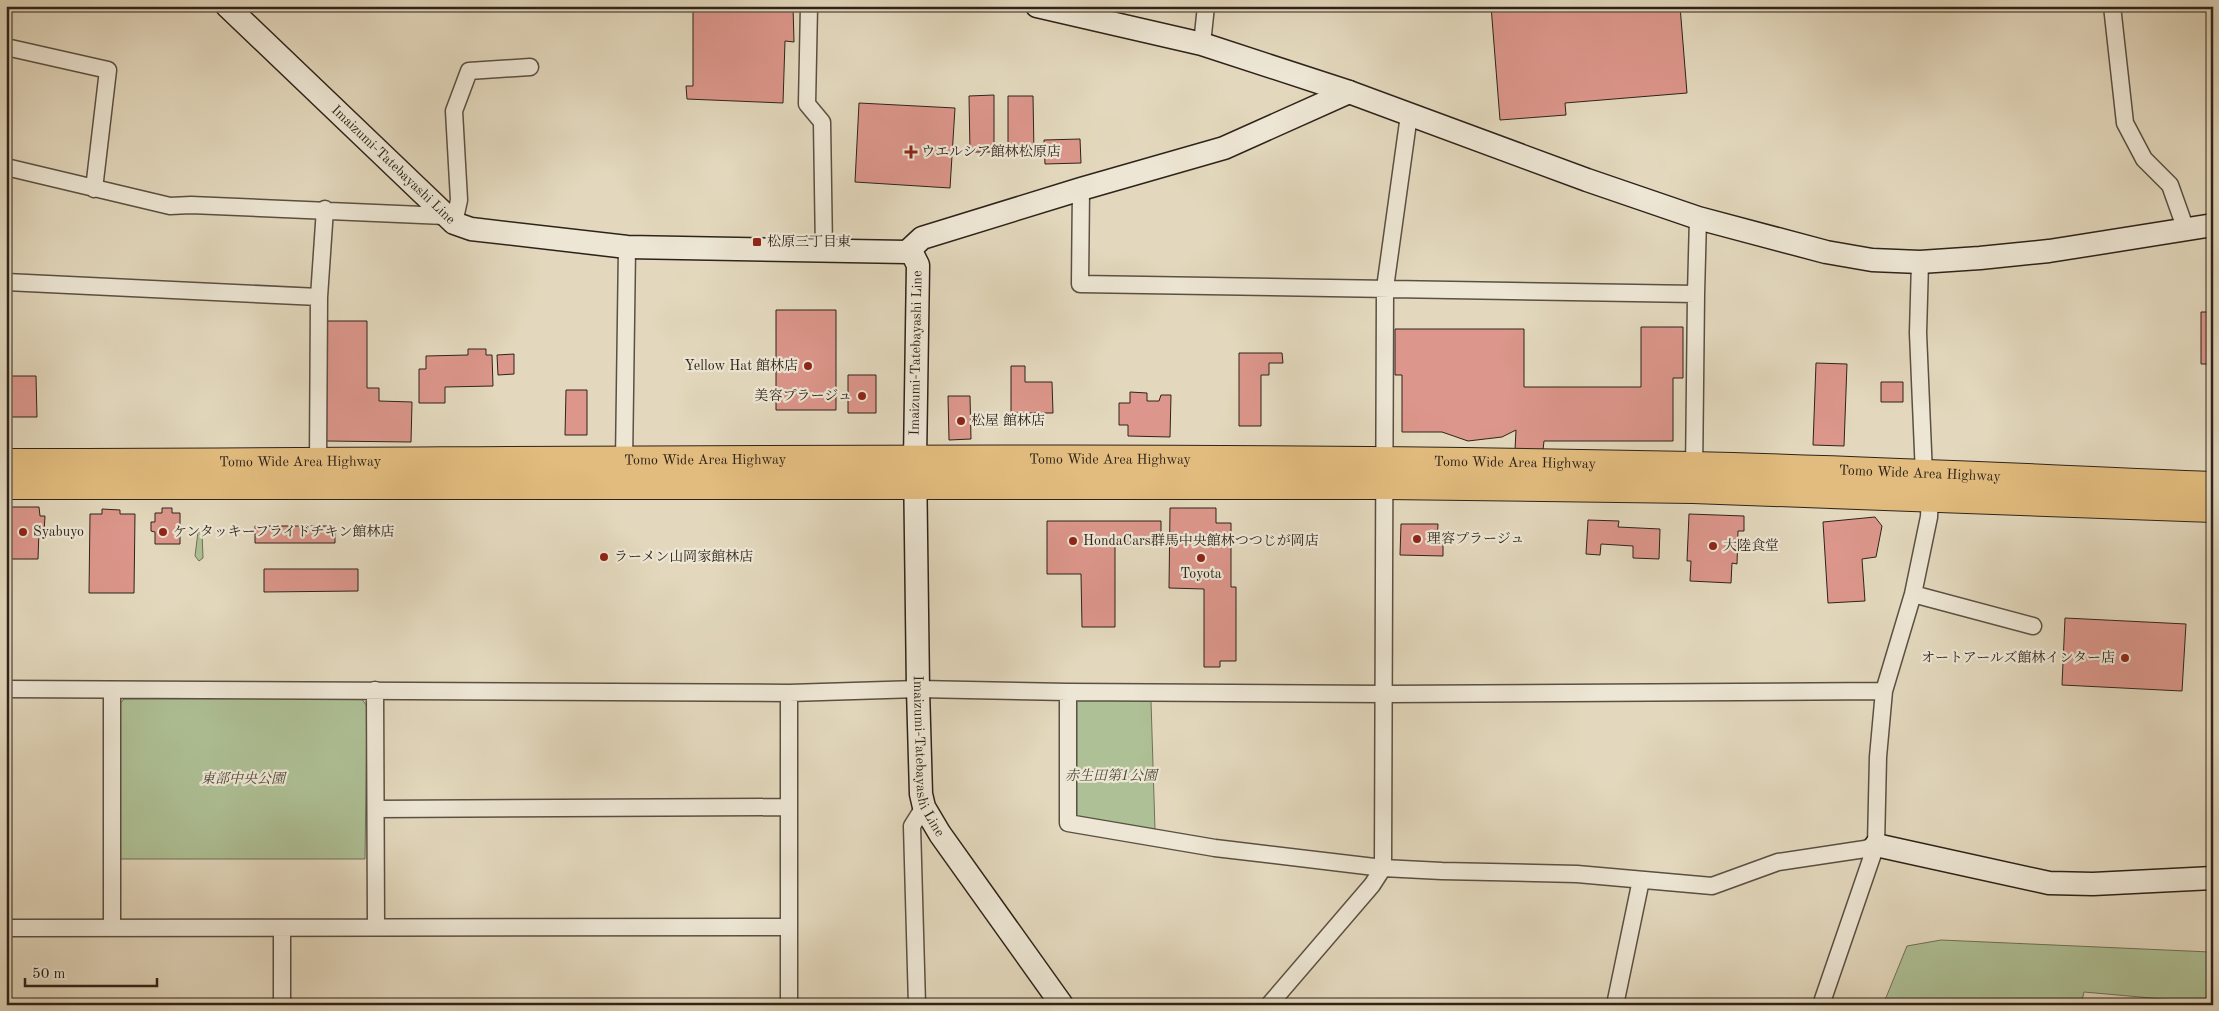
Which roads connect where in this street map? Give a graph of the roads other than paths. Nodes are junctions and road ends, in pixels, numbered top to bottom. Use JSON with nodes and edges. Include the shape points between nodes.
{"nodes":[{"id":1,"x":227,"y":6,"type":"edge"},
{"id":2,"x":809,"y":6,"type":"edge"},
{"id":3,"x":1037,"y":6,"type":"edge"},
{"id":4,"x":1206,"y":6,"type":"edge"},
{"id":5,"x":2112,"y":6,"type":"edge"},
{"id":6,"x":1202,"y":44,"type":"junction"},
{"id":7,"x":6,"y":47,"type":"edge"},
{"id":8,"x":530,"y":67,"type":"dead end"},
{"id":9,"x":1349,"y":92,"type":"junction"},
{"id":10,"x":1409,"y":115,"type":"junction"},
{"id":11,"x":6,"y":167,"type":"edge"},
{"id":12,"x":94,"y":189,"type":"junction"},
{"id":13,"x":1081,"y":189,"type":"junction"},
{"id":14,"x":325,"y":209,"type":"junction"},
{"id":15,"x":1698,"y":218,"type":"junction"},
{"id":16,"x":450,"y":220,"type":"junction"},
{"id":17,"x":2213,"y":225,"type":"edge"},
{"id":18,"x":2186,"y":230,"type":"junction"},
{"id":19,"x":627,"y":247,"type":"junction"},
{"id":20,"x":824,"y":251,"type":"junction"},
{"id":21,"x":907,"y":252,"type":"junction"},
{"id":22,"x":1920,"y":262,"type":"junction"},
{"id":23,"x":6,"y":282,"type":"edge"},
{"id":24,"x":1385,"y":288,"type":"junction"},
{"id":25,"x":1696,"y":294,"type":"junction"},
{"id":26,"x":320,"y":297,"type":"junction"},
{"id":27,"x":318,"y":462,"type":"junction"},
{"id":28,"x":624,"y":462,"type":"junction"},
{"id":29,"x":6,"y":463,"type":"edge"},
{"id":30,"x":916,"y":473,"type":"junction"},
{"id":31,"x":1386,"y":474,"type":"junction"},
{"id":32,"x":1694,"y":478,"type":"junction"},
{"id":33,"x":1927,"y":485,"type":"junction"},
{"id":34,"x":6,"y":486,"type":"edge"},
{"id":35,"x":2213,"y":486,"type":"edge"},
{"id":36,"x":2213,"y":508,"type":"edge"},
{"id":37,"x":1913,"y":594,"type":"junction"},
{"id":38,"x":2033,"y":626,"type":"dead end"},
{"id":39,"x":6,"y":689,"type":"edge"},
{"id":40,"x":918,"y":689,"type":"junction"},
{"id":41,"x":112,"y":690,"type":"junction"},
{"id":42,"x":375,"y":690,"type":"junction"},
{"id":43,"x":1884,"y":691,"type":"junction"},
{"id":44,"x":1068,"y":692,"type":"junction"},
{"id":45,"x":789,"y":693,"type":"junction"},
{"id":46,"x":1385,"y":694,"type":"junction"},
{"id":47,"x":789,"y":807,"type":"junction"},
{"id":48,"x":924,"y":807,"type":"junction"},
{"id":49,"x":376,"y":809,"type":"junction"},
{"id":50,"x":1876,"y":845,"type":"junction"},
{"id":51,"x":1383,"y":868,"type":"junction"},
{"id":52,"x":2213,"y":878,"type":"edge"},
{"id":53,"x":1641,"y":880,"type":"junction"},
{"id":54,"x":376,"y":926,"type":"junction"},
{"id":55,"x":789,"y":927,"type":"junction"},
{"id":56,"x":6,"y":928,"type":"edge"},
{"id":57,"x":112,"y":928,"type":"junction"},
{"id":58,"x":282,"y":928,"type":"junction"},
{"id":59,"x":282,"y":1005,"type":"edge"},
{"id":60,"x":789,"y":1005,"type":"edge"},
{"id":61,"x":918,"y":1005,"type":"edge"},
{"id":62,"x":1062,"y":1005,"type":"edge"},
{"id":63,"x":1269,"y":1005,"type":"edge"},
{"id":64,"x":1615,"y":1005,"type":"edge"},
{"id":65,"x":1821,"y":1005,"type":"edge"}],
"edges":[{"from":1,"to":16,"type":"street","name":"Imaizumi-Tatebayashi Line"},
{"from":2,"to":20,"type":"street","via":[[807,104],[822,122]]},
{"from":3,"to":6,"type":"street"},
{"from":4,"to":6,"type":"street"},
{"from":5,"to":18,"type":"street","via":[[2126,123],[2144,159],[2170,185]]},
{"from":6,"to":9,"type":"street"},
{"from":7,"to":12,"type":"street","via":[[108,70]]},
{"from":8,"to":16,"type":"street","via":[[469,71],[454,111],[459,200]]},
{"from":9,"to":10,"type":"street"},
{"from":9,"to":13,"type":"street","via":[[1224,148]]},
{"from":10,"to":15,"type":"street"},
{"from":10,"to":24,"type":"street"},
{"from":11,"to":12,"type":"street"},
{"from":12,"to":14,"type":"street","via":[[170,206]]},
{"from":13,"to":21,"type":"street","via":[[922,238]]},
{"from":13,"to":24,"type":"street","via":[[1080,284]]},
{"from":14,"to":16,"type":"street"},
{"from":14,"to":26,"type":"street"},
{"from":15,"to":22,"type":"street","via":[[1826,252],[1872,260]]},
{"from":15,"to":25,"type":"street"},
{"from":16,"to":19,"type":"street","name":"Imaizumi-Tatebayashi Line","via":[[471,229]]},
{"from":17,"to":18,"type":"street"},
{"from":18,"to":22,"type":"street","via":[[2049,250]]},
{"from":19,"to":20,"type":"street","name":"Imaizumi-Tatebayashi Line"},
{"from":19,"to":28,"type":"street"},
{"from":20,"to":21,"type":"street","name":"Imaizumi-Tatebayashi Line"},
{"from":21,"to":30,"type":"street","name":"Imaizumi-Tatebayashi Line","via":[[913,255],[918,265]]},
{"from":22,"to":33,"type":"street","via":[[1918,333]]},
{"from":23,"to":26,"type":"street"},
{"from":24,"to":25,"type":"street"},
{"from":24,"to":31,"type":"street"},
{"from":25,"to":32,"type":"street"},
{"from":26,"to":27,"type":"street"},
{"from":27,"to":28,"type":"highway","name":"Tomo Wide Area Highway"},
{"from":27,"to":29,"type":"highway","name":"Tomo Wide Area Highway"},
{"from":28,"to":30,"type":"highway","name":"Tomo Wide Area Highway"},
{"from":30,"to":31,"type":"highway","name":"Tomo Wide Area Highway"},
{"from":30,"to":34,"type":"highway","name":"Tomo Wide Area Highway"},
{"from":30,"to":40,"type":"street","name":"Imaizumi-Tatebayashi Line"},
{"from":31,"to":32,"type":"highway","name":"Tomo Wide Area Highway"},
{"from":31,"to":46,"type":"street"},
{"from":32,"to":33,"type":"highway","name":"Tomo Wide Area Highway"},
{"from":33,"to":35,"type":"highway","name":"Tomo Wide Area Highway"},
{"from":33,"to":36,"type":"highway","name":"Tomo Wide Area Highway"},
{"from":33,"to":37,"type":"street","via":[[1929,517]]},
{"from":37,"to":38,"type":"street"},
{"from":37,"to":43,"type":"street"},
{"from":39,"to":41,"type":"street"},
{"from":40,"to":44,"type":"street"},
{"from":40,"to":45,"type":"street"},
{"from":40,"to":48,"type":"street","name":"Imaizumi-Tatebayashi Line","via":[[920,779]]},
{"from":41,"to":42,"type":"street"},
{"from":41,"to":57,"type":"street"},
{"from":42,"to":45,"type":"street"},
{"from":42,"to":49,"type":"street"},
{"from":43,"to":46,"type":"street"},
{"from":43,"to":50,"type":"street","via":[[1878,757]]},
{"from":44,"to":46,"type":"street"},
{"from":44,"to":51,"type":"street","via":[[1068,823],[1214,848]]},
{"from":45,"to":47,"type":"street"},
{"from":46,"to":51,"type":"street"},
{"from":47,"to":49,"type":"street"},
{"from":47,"to":55,"type":"street"},
{"from":48,"to":61,"type":"street","via":[[912,826]]},
{"from":48,"to":62,"type":"street","name":"Imaizumi-Tatebayashi Line"},
{"from":49,"to":54,"type":"street"},
{"from":50,"to":52,"type":"street","via":[[2050,883]]},
{"from":50,"to":53,"type":"street","via":[[1778,862],[1712,886]]},
{"from":50,"to":65,"type":"street"},
{"from":51,"to":53,"type":"street","via":[[1577,874]]},
{"from":51,"to":63,"type":"street","via":[[1372,886]]},
{"from":53,"to":64,"type":"street"},
{"from":54,"to":55,"type":"street"},
{"from":54,"to":58,"type":"street"},
{"from":55,"to":60,"type":"street"},
{"from":56,"to":57,"type":"street"},
{"from":57,"to":58,"type":"street"},
{"from":58,"to":59,"type":"street"}]}
